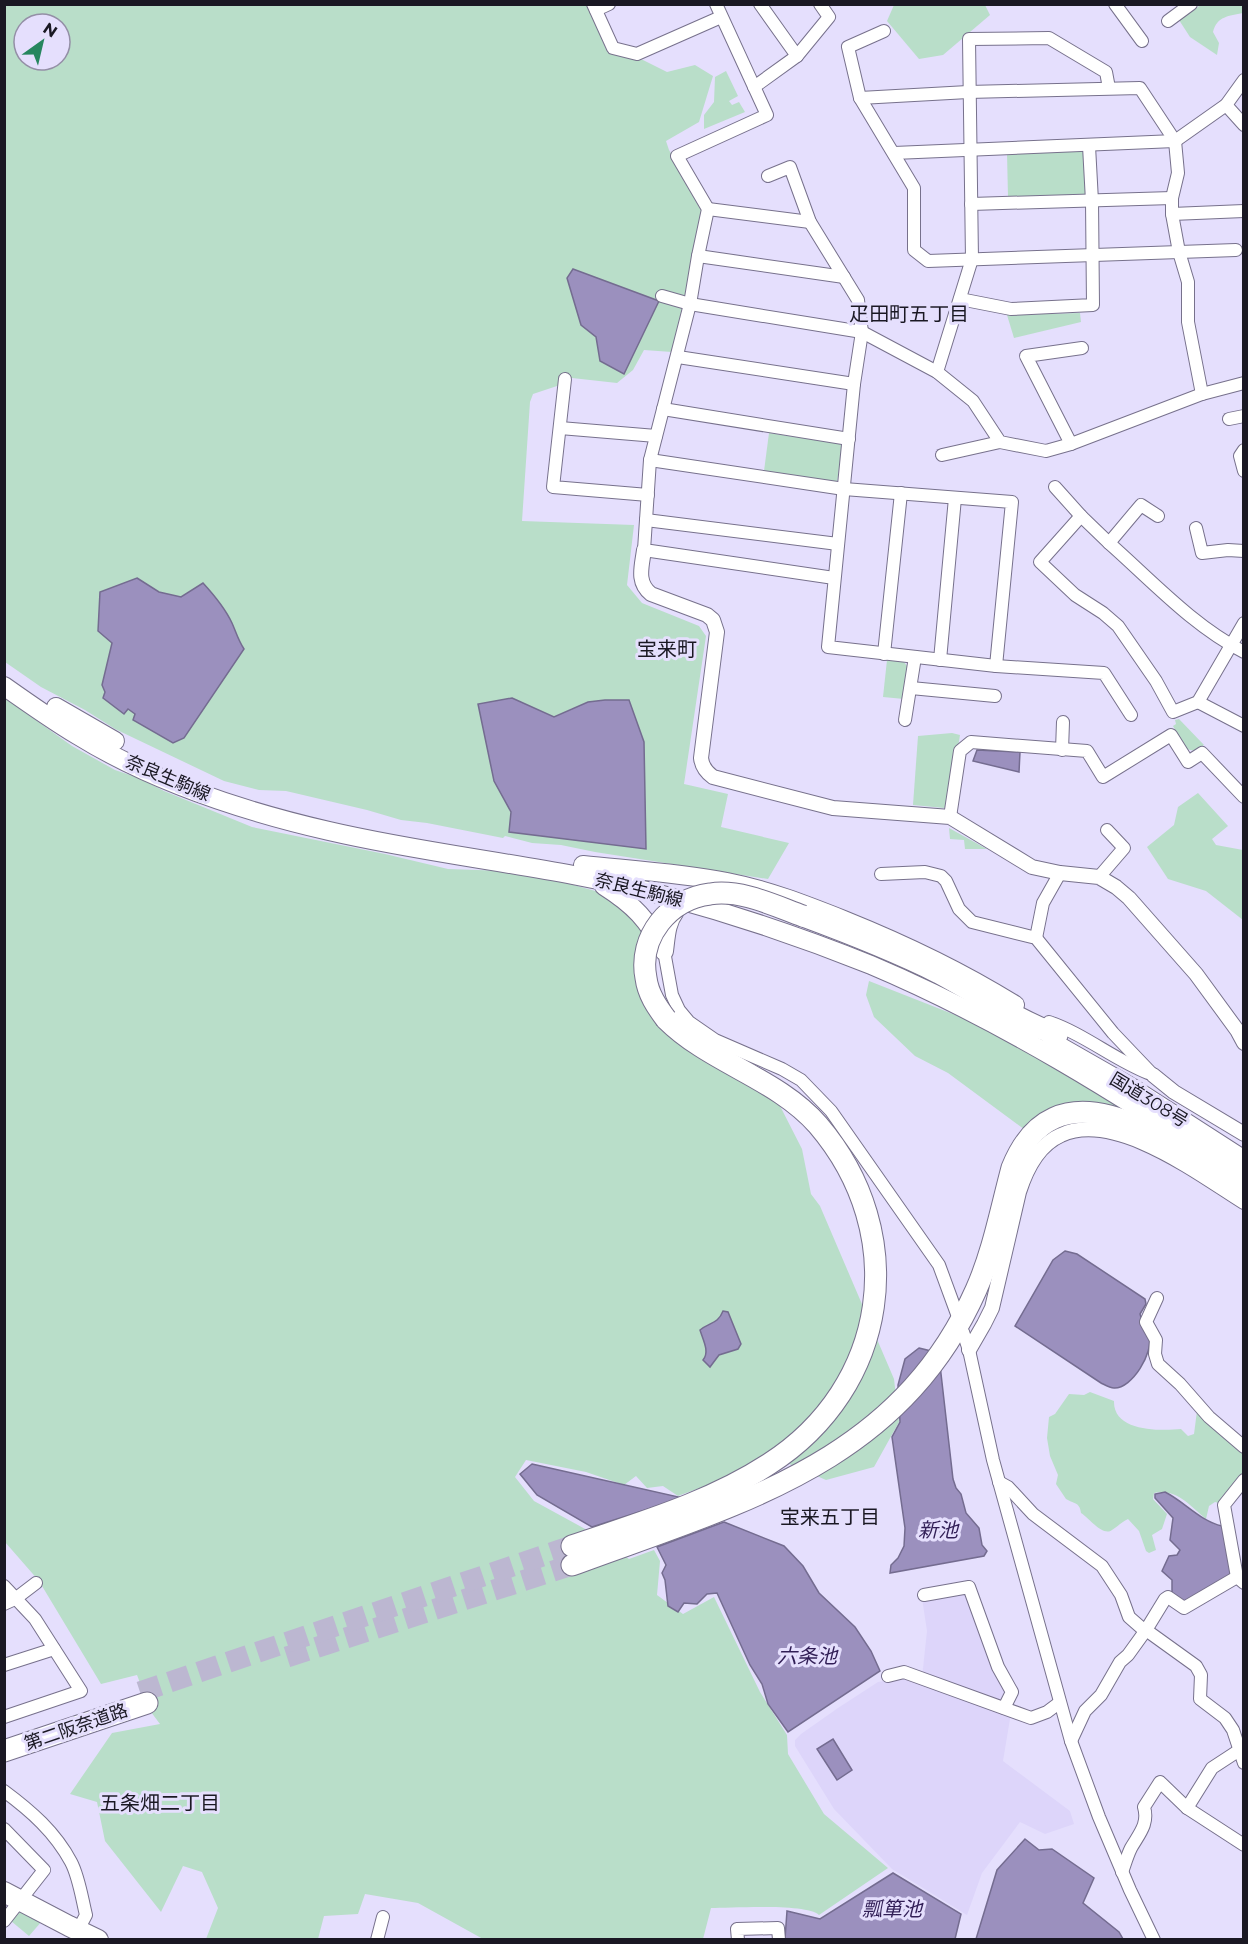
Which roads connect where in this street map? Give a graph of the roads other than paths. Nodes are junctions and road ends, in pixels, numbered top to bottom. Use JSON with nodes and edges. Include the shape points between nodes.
{"nodes":[{"id":1,"x":609,"y":4,"type":"edge"},
{"id":2,"x":716,"y":4,"type":"edge"},
{"id":3,"x":760,"y":4,"type":"edge"},
{"id":4,"x":820,"y":4,"type":"edge"},
{"id":5,"x":1115,"y":4,"type":"edge"},
{"id":6,"x":1191,"y":4,"type":"edge"},
{"id":7,"x":595,"y":7,"type":"edge"},
{"id":8,"x":721,"y":16,"type":"junction"},
{"id":9,"x":1168,"y":21,"type":"dead end"},
{"id":10,"x":884,"y":31,"type":"dead end"},
{"id":11,"x":1142,"y":41,"type":"dead end"},
{"id":12,"x":797,"y":56,"type":"junction"},
{"id":13,"x":1244,"y":80,"type":"edge"},
{"id":14,"x":754,"y":87,"type":"junction"},
{"id":15,"x":1109,"y":88,"type":"junction"},
{"id":16,"x":969,"y":92,"type":"junction"},
{"id":17,"x":860,"y":98,"type":"junction"},
{"id":18,"x":1226,"y":105,"type":"junction"},
{"id":19,"x":1244,"y":125,"type":"edge"},
{"id":20,"x":1175,"y":141,"type":"junction"},
{"id":21,"x":1089,"y":146,"type":"junction"},
{"id":22,"x":970,"y":149,"type":"junction"},
{"id":23,"x":894,"y":153,"type":"junction"},
{"id":24,"x":768,"y":176,"type":"dead end"},
{"id":25,"x":1172,"y":198,"type":"junction"},
{"id":26,"x":1092,"y":201,"type":"junction"},
{"id":27,"x":971,"y":204,"type":"junction"},
{"id":28,"x":708,"y":209,"type":"junction"},
{"id":29,"x":1244,"y":211,"type":"edge"},
{"id":30,"x":1172,"y":214,"type":"junction"},
{"id":31,"x":810,"y":222,"type":"junction"},
{"id":32,"x":1236,"y":250,"type":"dead end"},
{"id":33,"x":1179,"y":252,"type":"junction"},
{"id":34,"x":1091,"y":254,"type":"junction"},
{"id":35,"x":698,"y":256,"type":"junction"},
{"id":36,"x":972,"y":259,"type":"junction"},
{"id":37,"x":844,"y":277,"type":"junction"},
{"id":38,"x":662,"y":296,"type":"dead end"},
{"id":39,"x":960,"y":299,"type":"junction"},
{"id":40,"x":690,"y":304,"type":"junction"},
{"id":41,"x":862,"y":332,"type":"junction"},
{"id":42,"x":1082,"y":348,"type":"dead end"},
{"id":43,"x":678,"y":357,"type":"junction"},
{"id":44,"x":937,"y":372,"type":"junction"},
{"id":45,"x":565,"y":379,"type":"dead end"},
{"id":46,"x":1244,"y":383,"type":"edge"},
{"id":47,"x":854,"y":384,"type":"junction"},
{"id":48,"x":1202,"y":394,"type":"junction"},
{"id":49,"x":663,"y":409,"type":"junction"},
{"id":50,"x":1244,"y":416,"type":"edge"},
{"id":51,"x":1229,"y":419,"type":"dead end"},
{"id":52,"x":560,"y":428,"type":"junction"},
{"id":53,"x":656,"y":436,"type":"junction"},
{"id":54,"x":849,"y":439,"type":"junction"},
{"id":55,"x":1000,"y":442,"type":"junction"},
{"id":56,"x":1071,"y":444,"type":"junction"},
{"id":57,"x":1244,"y":450,"type":"edge"},
{"id":58,"x":942,"y":455,"type":"dead end"},
{"id":59,"x":650,"y":460,"type":"junction"},
{"id":60,"x":1244,"y":471,"type":"edge"},
{"id":61,"x":1056,"y":487,"type":"dead end"},
{"id":62,"x":844,"y":489,"type":"junction"},
{"id":63,"x":901,"y":494,"type":"junction"},
{"id":64,"x":648,"y":495,"type":"junction"},
{"id":65,"x":955,"y":498,"type":"junction"},
{"id":66,"x":1081,"y":516,"type":"junction"},
{"id":67,"x":1158,"y":516,"type":"dead end"},
{"id":68,"x":646,"y":520,"type":"junction"},
{"id":69,"x":1196,"y":528,"type":"dead end"},
{"id":70,"x":1109,"y":543,"type":"junction"},
{"id":71,"x":838,"y":544,"type":"junction"},
{"id":72,"x":644,"y":550,"type":"junction"},
{"id":73,"x":1244,"y":551,"type":"edge"},
{"id":74,"x":834,"y":578,"type":"junction"},
{"id":75,"x":1244,"y":623,"type":"edge"},
{"id":76,"x":1231,"y":645,"type":"junction"},
{"id":77,"x":1244,"y":652,"type":"edge"},
{"id":78,"x":884,"y":654,"type":"junction"},
{"id":79,"x":915,"y":657,"type":"junction"},
{"id":80,"x":940,"y":660,"type":"junction"},
{"id":81,"x":996,"y":666,"type":"junction"},
{"id":82,"x":4,"y":673,"type":"edge"},
{"id":83,"x":4,"y":686,"type":"edge"},
{"id":84,"x":911,"y":688,"type":"junction"},
{"id":85,"x":995,"y":696,"type":"dead end"},
{"id":86,"x":1198,"y":702,"type":"junction"},
{"id":87,"x":1131,"y":715,"type":"dead end"},
{"id":88,"x":905,"y":720,"type":"dead end"},
{"id":89,"x":1063,"y":722,"type":"dead end"},
{"id":90,"x":1244,"y":726,"type":"edge"},
{"id":91,"x":1062,"y":750,"type":"junction"},
{"id":92,"x":1244,"y":797,"type":"edge"},
{"id":93,"x":950,"y":817,"type":"junction"},
{"id":94,"x":1107,"y":830,"type":"dead end"},
{"id":95,"x":587,"y":872,"type":"junction"},
{"id":96,"x":1060,"y":873,"type":"junction"},
{"id":97,"x":881,"y":874,"type":"dead end"},
{"id":98,"x":1100,"y":877,"type":"junction"},
{"id":99,"x":705,"y":908,"type":"junction"},
{"id":100,"x":1036,"y":938,"type":"junction"},
{"id":101,"x":664,"y":951,"type":"junction"},
{"id":102,"x":1032,"y":1021,"type":"junction"},
{"id":103,"x":1054,"y":1039,"type":"junction"},
{"id":104,"x":1244,"y":1043,"type":"edge"},
{"id":105,"x":1153,"y":1075,"type":"junction"},
{"id":106,"x":1244,"y":1116,"type":"edge"},
{"id":107,"x":1239,"y":1137,"type":"edge"},
{"id":108,"x":1244,"y":1161,"type":"edge"},
{"id":109,"x":1244,"y":1178,"type":"edge"},
{"id":110,"x":1244,"y":1191,"type":"edge"},
{"id":111,"x":1244,"y":1202,"type":"edge"},
{"id":112,"x":1157,"y":1298,"type":"dead end"},
{"id":113,"x":957,"y":1314,"type":"dead end"},
{"id":114,"x":956,"y":1336,"type":"junction"},
{"id":115,"x":969,"y":1350,"type":"junction"},
{"id":116,"x":1244,"y":1447,"type":"edge"},
{"id":117,"x":1244,"y":1480,"type":"edge"},
{"id":118,"x":999,"y":1482,"type":"junction"},
{"id":119,"x":1240,"y":1580,"type":"edge"},
{"id":120,"x":36,"y":1582,"type":"dead end"},
{"id":121,"x":4,"y":1586,"type":"edge"},
{"id":122,"x":924,"y":1595,"type":"dead end"},
{"id":123,"x":10,"y":1601,"type":"edge"},
{"id":124,"x":1145,"y":1631,"type":"junction"},
{"id":125,"x":54,"y":1649,"type":"junction"},
{"id":126,"x":4,"y":1665,"type":"edge"},
{"id":127,"x":888,"y":1676,"type":"dead end"},
{"id":128,"x":1059,"y":1703,"type":"junction"},
{"id":129,"x":1004,"y":1708,"type":"junction"},
{"id":130,"x":4,"y":1717,"type":"edge"},
{"id":131,"x":4,"y":1737,"type":"edge"},
{"id":132,"x":1071,"y":1741,"type":"junction"},
{"id":133,"x":4,"y":1751,"type":"edge"},
{"id":134,"x":1241,"y":1757,"type":"edge"},
{"id":135,"x":4,"y":1791,"type":"edge"},
{"id":136,"x":1187,"y":1808,"type":"junction"},
{"id":137,"x":4,"y":1828,"type":"edge"},
{"id":138,"x":1244,"y":1845,"type":"edge"},
{"id":139,"x":1122,"y":1872,"type":"junction"},
{"id":140,"x":13,"y":1896,"type":"edge"},
{"id":141,"x":383,"y":1917,"type":"dead end"},
{"id":142,"x":4,"y":1921,"type":"edge"},
{"id":143,"x":70,"y":1932,"type":"edge"},
{"id":144,"x":98,"y":1940,"type":"edge"},
{"id":145,"x":377,"y":1940,"type":"edge"},
{"id":146,"x":738,"y":1940,"type":"edge"},
{"id":147,"x":779,"y":1940,"type":"edge"},
{"id":148,"x":1154,"y":1940,"type":"edge"}],
"edges":[{"from":1,"to":7,"type":"street"},
{"from":2,"to":8,"type":"street"},
{"from":3,"to":12,"type":"street"},
{"from":4,"to":12,"type":"street","via":[[829,17]]},
{"from":5,"to":11,"type":"street"},
{"from":6,"to":9,"type":"street"},
{"from":7,"to":8,"type":"street","via":[[613,48],[637,54]]},
{"from":8,"to":14,"type":"street"},
{"from":10,"to":17,"type":"street","via":[[848,47]]},
{"from":12,"to":14,"type":"street"},
{"from":13,"to":18,"type":"street"},
{"from":14,"to":28,"type":"street","via":[[767,115],[677,156]]},
{"from":15,"to":16,"type":"street"},
{"from":15,"to":16,"type":"street","via":[[1106,72],[1049,38],[969,39]]},
{"from":15,"to":20,"type":"street","via":[[1140,88]]},
{"from":16,"to":17,"type":"street"},
{"from":16,"to":22,"type":"street"},
{"from":17,"to":23,"type":"street"},
{"from":18,"to":19,"type":"street"},
{"from":18,"to":20,"type":"street"},
{"from":20,"to":21,"type":"street"},
{"from":20,"to":25,"type":"street","via":[[1178,173]]},
{"from":21,"to":22,"type":"street"},
{"from":21,"to":26,"type":"street"},
{"from":22,"to":23,"type":"street"},
{"from":22,"to":27,"type":"street"},
{"from":23,"to":36,"type":"street","via":[[914,188],[914,250],[928,261]]},
{"from":24,"to":31,"type":"street","via":[[790,166]]},
{"from":25,"to":26,"type":"street"},
{"from":25,"to":30,"type":"street"},
{"from":26,"to":27,"type":"street"},
{"from":26,"to":34,"type":"street"},
{"from":27,"to":36,"type":"street"},
{"from":28,"to":31,"type":"street"},
{"from":28,"to":35,"type":"street"},
{"from":29,"to":30,"type":"street"},
{"from":30,"to":33,"type":"street"},
{"from":31,"to":37,"type":"street"},
{"from":32,"to":33,"type":"street"},
{"from":33,"to":34,"type":"street"},
{"from":33,"to":48,"type":"street","via":[[1188,282],[1188,322]]},
{"from":34,"to":36,"type":"street"},
{"from":34,"to":39,"type":"street","via":[[1093,305],[1011,309]]},
{"from":35,"to":37,"type":"street"},
{"from":35,"to":40,"type":"street"},
{"from":36,"to":39,"type":"street"},
{"from":37,"to":41,"type":"street","via":[[858,300]]},
{"from":38,"to":40,"type":"street"},
{"from":39,"to":44,"type":"street"},
{"from":40,"to":41,"type":"street"},
{"from":40,"to":43,"type":"street"},
{"from":41,"to":44,"type":"street"},
{"from":41,"to":47,"type":"street"},
{"from":42,"to":56,"type":"street","via":[[1026,356]]},
{"from":43,"to":47,"type":"street"},
{"from":43,"to":49,"type":"street"},
{"from":44,"to":55,"type":"street","via":[[973,401]]},
{"from":45,"to":52,"type":"street"},
{"from":46,"to":48,"type":"street"},
{"from":47,"to":54,"type":"street"},
{"from":48,"to":56,"type":"street"},
{"from":49,"to":53,"type":"street"},
{"from":49,"to":54,"type":"street"},
{"from":50,"to":51,"type":"street"},
{"from":52,"to":53,"type":"street"},
{"from":52,"to":64,"type":"street","via":[[553,487]]},
{"from":53,"to":59,"type":"street"},
{"from":54,"to":62,"type":"street"},
{"from":55,"to":56,"type":"street","via":[[1046,451]]},
{"from":55,"to":58,"type":"street"},
{"from":57,"to":60,"type":"street","via":[[1240,456]]},
{"from":59,"to":62,"type":"street"},
{"from":59,"to":64,"type":"street"},
{"from":61,"to":66,"type":"street"},
{"from":62,"to":63,"type":"street"},
{"from":62,"to":71,"type":"street"},
{"from":63,"to":65,"type":"street"},
{"from":63,"to":78,"type":"street"},
{"from":64,"to":68,"type":"street"},
{"from":65,"to":80,"type":"street"},
{"from":65,"to":81,"type":"street","via":[[1012,502]]},
{"from":66,"to":70,"type":"street"},
{"from":66,"to":86,"type":"street","via":[[1040,562],[1118,627],[1173,712]]},
{"from":67,"to":70,"type":"street","via":[[1141,505]]},
{"from":68,"to":71,"type":"street"},
{"from":68,"to":72,"type":"street"},
{"from":69,"to":73,"type":"street","via":[[1202,553]]},
{"from":70,"to":76,"type":"street","via":[[1191,616]]},
{"from":71,"to":74,"type":"street"},
{"from":72,"to":74,"type":"street"},
{"from":72,"to":93,"type":"street","via":[[640,578],[645,589],[708,615],[716,625],[701,758],[708,773],[833,808]]},
{"from":74,"to":78,"type":"street","via":[[828,647]]},
{"from":75,"to":76,"type":"street"},
{"from":76,"to":77,"type":"street"},
{"from":76,"to":86,"type":"street"},
{"from":78,"to":79,"type":"street"},
{"from":79,"to":80,"type":"street"},
{"from":79,"to":84,"type":"street"},
{"from":80,"to":81,"type":"street"},
{"from":81,"to":87,"type":"street","via":[[1104,673]]},
{"from":82,"to":95,"type":"main road","name":"奈良生駒線","via":[[95,731],[220,788],[372,829]]},
{"from":83,"to":95,"type":"main road","name":"奈良生駒線","via":[[78,736],[139,767],[225,802],[338,833]]},
{"from":84,"to":85,"type":"street"},
{"from":84,"to":88,"type":"street"},
{"from":86,"to":90,"type":"street"},
{"from":89,"to":91,"type":"street"},
{"from":91,"to":92,"type":"street","via":[[1087,752],[1103,777],[1171,735],[1188,762],[1202,753]]},
{"from":91,"to":93,"type":"street","via":[[971,742],[960,751]]},
{"from":93,"to":96,"type":"street","via":[[1032,867]]},
{"from":94,"to":98,"type":"street","via":[[1124,848]]},
{"from":95,"to":99,"type":"main road","name":"奈良生駒線"},
{"from":95,"to":101,"type":"main road","via":[[643,915]]},
{"from":95,"to":102,"type":"main road","name":"奈良生駒線","via":[[719,881],[788,899],[931,957]]},
{"from":95,"to":103,"type":"main road","name":"奈良生駒線","via":[[642,878],[826,937]]},
{"from":96,"to":98,"type":"street"},
{"from":96,"to":100,"type":"street","via":[[1043,903]]},
{"from":97,"to":100,"type":"street","via":[[925,872],[941,876],[958,909],[972,922]]},
{"from":98,"to":104,"type":"street","via":[[1129,898],[1196,974]]},
{"from":99,"to":101,"type":"main road","via":[[682,907],[675,912],[666,928]]},
{"from":99,"to":109,"type":"main road","name":"奈良生駒線","via":[[806,940],[938,996],[1062,1062]]},
{"from":100,"to":105,"type":"street","via":[[1113,1033]]},
{"from":101,"to":113,"type":"street","via":[[672,995],[689,1022],[716,1040],[801,1080],[831,1111],[929,1250]]},
{"from":102,"to":103,"type":"highway"},
{"from":102,"to":105,"type":"street","via":[[1065,1028]]},
{"from":102,"to":114,"type":"highway","bridge":true,"via":[[888,949],[748,898],[724,893],[696,897],[680,903],[659,922],[646,950],[645,972],[649,992],[666,1019],[695,1044],[793,1102],[837,1150],[860,1192],[871,1226],[877,1269],[873,1313],[859,1359],[840,1395],[816,1426],[787,1452],[728,1488],[572,1555],[671,1528],[729,1507],[786,1482],[839,1452],[876,1425],[918,1383]]},
{"from":103,"to":107,"type":"highway","name":"国道308号"},
{"from":103,"to":108,"type":"highway","name":"国道308号"},
{"from":105,"to":107,"type":"street"},
{"from":106,"to":107,"type":"street"},
{"from":110,"to":114,"type":"highway","via":[[1176,1147],[1123,1119],[1085,1112],[1049,1121],[1038,1128],[1018,1154],[984,1271]]},
{"from":111,"to":115,"type":"street","via":[[1210,1177],[1119,1134],[1098,1129],[1060,1135],[1046,1145],[1025,1175],[992,1308]]},
{"from":112,"to":116,"type":"street","via":[[1146,1322],[1156,1340],[1158,1364]]},
{"from":114,"to":115,"type":"street"},
{"from":115,"to":118,"type":"street"},
{"from":117,"to":119,"type":"street","via":[[1224,1505]]},
{"from":118,"to":124,"type":"street","via":[[1033,1514],[1102,1566],[1121,1595],[1129,1617]]},
{"from":118,"to":128,"type":"street"},
{"from":119,"to":124,"type":"street","via":[[1184,1608],[1168,1597]]},
{"from":120,"to":123,"type":"street"},
{"from":121,"to":123,"type":"street"},
{"from":122,"to":129,"type":"street","via":[[969,1587],[998,1667],[1012,1692]]},
{"from":123,"to":125,"type":"street","via":[[35,1619]]},
{"from":124,"to":132,"type":"street","via":[[1120,1662],[1101,1695],[1090,1704]]},
{"from":124,"to":134,"type":"street","via":[[1196,1666],[1201,1675],[1200,1699],[1225,1718]]},
{"from":125,"to":126,"type":"street"},
{"from":125,"to":130,"type":"street","via":[[81,1691]]},
{"from":127,"to":129,"type":"street","via":[[904,1672]]},
{"from":128,"to":129,"type":"street","via":[[1031,1718]]},
{"from":128,"to":132,"type":"street"},
{"from":131,"to":133,"type":"highway","name":"第二阪奈道路","via":[[143,1698]]},
{"from":132,"to":139,"type":"street"},
{"from":134,"to":136,"type":"street","via":[[1212,1768]]},
{"from":135,"to":143,"type":"street","via":[[38,1818],[72,1863],[86,1916]]},
{"from":136,"to":138,"type":"street"},
{"from":136,"to":139,"type":"street","via":[[1160,1782],[1144,1807],[1144,1826]]},
{"from":137,"to":140,"type":"street","via":[[44,1870]]},
{"from":139,"to":148,"type":"street"},
{"from":140,"to":142,"type":"street"},
{"from":140,"to":143,"type":"highway"},
{"from":141,"to":145,"type":"street"},
{"from":143,"to":144,"type":"highway"},
{"from":146,"to":147,"type":"street","via":[[738,1929],[778,1928]]}]}
